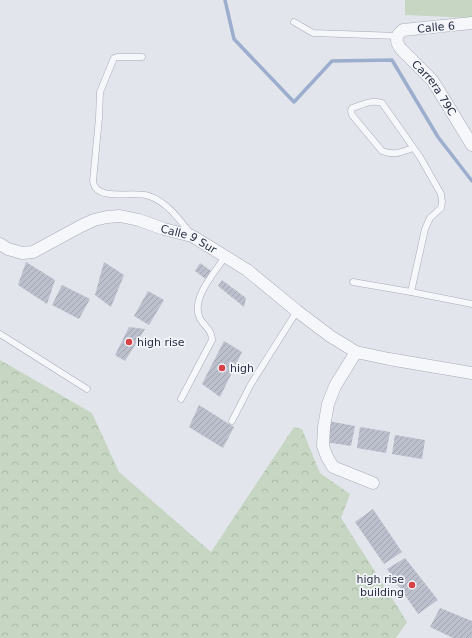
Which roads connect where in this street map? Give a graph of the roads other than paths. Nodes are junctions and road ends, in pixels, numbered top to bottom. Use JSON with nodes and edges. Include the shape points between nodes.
{"nodes":[{"id":1,"x":294,"y":22,"type":"dead end"},
{"id":2,"x":472,"y":23,"type":"edge"},
{"id":3,"x":399,"y":34,"type":"junction"},
{"id":4,"x":142,"y":57,"type":"dead end"},
{"id":5,"x":472,"y":145,"type":"edge"},
{"id":6,"x":413,"y":148,"type":"junction"},
{"id":7,"x":192,"y":236,"type":"junction"},
{"id":8,"x":0,"y":244,"type":"edge"},
{"id":9,"x":225,"y":257,"type":"junction"},
{"id":10,"x":353,"y":282,"type":"dead end"},
{"id":11,"x":411,"y":292,"type":"junction"},
{"id":12,"x":472,"y":304,"type":"edge"},
{"id":13,"x":297,"y":311,"type":"junction"},
{"id":14,"x":0,"y":334,"type":"edge"},
{"id":15,"x":356,"y":352,"type":"junction"},
{"id":16,"x":472,"y":373,"type":"edge"},
{"id":17,"x":88,"y":389,"type":"dead end"},
{"id":18,"x":182,"y":399,"type":"dead end"},
{"id":19,"x":232,"y":421,"type":"dead end"},
{"id":20,"x":373,"y":483,"type":"dead end"}],
"edges":[{"from":1,"to":3,"type":"lane","via":[[313,33]]},
{"from":2,"to":3,"type":"street","name":"Calle 6","via":[[408,29]]},
{"from":3,"to":5,"type":"street","name":"Carrera 79C","via":[[397,44],[432,80]]},
{"from":4,"to":7,"type":"lane","via":[[114,58],[100,92],[93,181],[95,187],[102,192],[150,196],[175,214]]},
{"from":6,"to":6,"type":"lane","via":[[396,154],[382,151],[352,115],[352,108],[372,101],[382,103]]},
{"from":6,"to":11,"type":"lane","via":[[441,194],[442,202],[441,208],[430,218],[425,229]]},
{"from":7,"to":8,"type":"street","name":"Calle 9 Sur","via":[[120,216],[88,223],[33,252],[22,253]]},
{"from":7,"to":9,"type":"street","name":"Calle 9 Sur"},
{"from":9,"to":13,"type":"street","name":"Calle 9 Sur","via":[[247,270]]},
{"from":9,"to":18,"type":"lane","via":[[203,290],[197,305],[199,317],[209,329],[212,340]]},
{"from":10,"to":11,"type":"lane"},
{"from":11,"to":12,"type":"lane"},
{"from":13,"to":15,"type":"street","name":"Calle 9 Sur"},
{"from":13,"to":19,"type":"lane","via":[[251,384]]},
{"from":14,"to":17,"type":"lane"},
{"from":15,"to":16,"type":"street","name":"Calle 9 Sur"},
{"from":15,"to":20,"type":"street","via":[[328,404],[323,446],[333,467]]}]}
